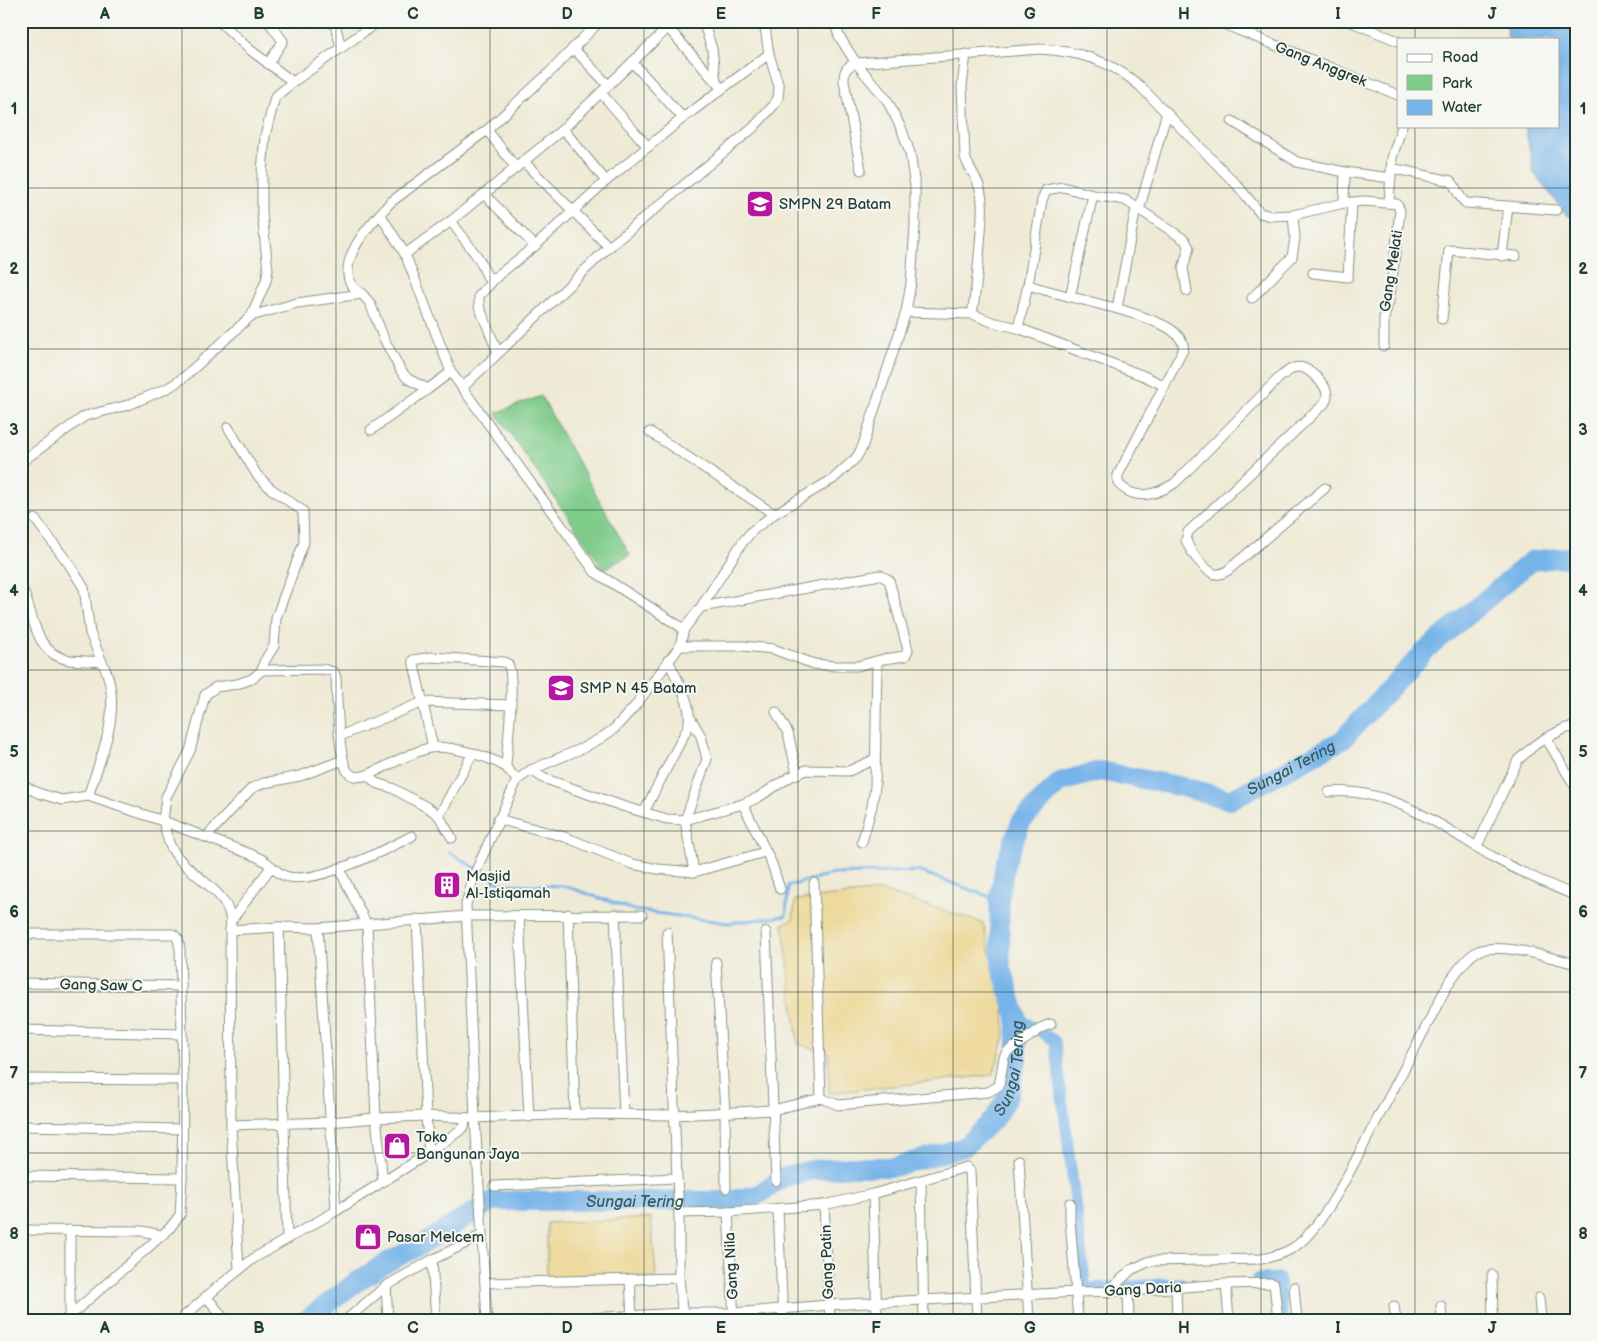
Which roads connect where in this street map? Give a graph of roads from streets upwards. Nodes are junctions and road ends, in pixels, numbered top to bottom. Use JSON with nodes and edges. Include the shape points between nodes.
{"nodes":[{"id":1,"x":219,"y":21,"type":"edge"},
{"id":2,"x":268,"y":21,"type":"edge"},
{"id":3,"x":334,"y":21,"type":"edge"},
{"id":4,"x":379,"y":21,"type":"edge"},
{"id":5,"x":600,"y":21,"type":"edge"},
{"id":6,"x":703,"y":21,"type":"edge"},
{"id":7,"x":764,"y":21,"type":"edge"},
{"id":8,"x":834,"y":21,"type":"edge"},
{"id":9,"x":1216,"y":21,"type":"edge"},
{"id":10,"x":1348,"y":21,"type":"edge"},
{"id":11,"x":671,"y":25,"type":"edge"},
{"id":12,"x":1397,"y":41,"type":"edge"},
{"id":13,"x":341,"y":47,"type":"junction"},
{"id":14,"x":573,"y":48,"type":"junction"},
{"id":15,"x":769,"y":54,"type":"junction"},
{"id":16,"x":966,"y":54,"type":"junction"},
{"id":17,"x":632,"y":62,"type":"junction"},
{"id":18,"x":856,"y":63,"type":"junction"},
{"id":19,"x":268,"y":64,"type":"junction"},
{"id":20,"x":293,"y":82,"type":"junction"},
{"id":21,"x":608,"y":85,"type":"junction"},
{"id":22,"x":719,"y":86,"type":"junction"},
{"id":23,"x":601,"y":93,"type":"junction"},
{"id":24,"x":1397,"y":95,"type":"edge"},
{"id":25,"x":1167,"y":112,"type":"junction"},
{"id":26,"x":683,"y":118,"type":"junction"},
{"id":27,"x":1232,"y":122,"type":"dead end"},
{"id":28,"x":1401,"y":128,"type":"edge"},
{"id":29,"x":487,"y":130,"type":"junction"},
{"id":30,"x":563,"y":130,"type":"junction"},
{"id":31,"x":648,"y":147,"type":"junction"},
{"id":32,"x":524,"y":162,"type":"junction"},
{"id":33,"x":516,"y":168,"type":"junction"},
{"id":34,"x":1392,"y":168,"type":"junction"},
{"id":35,"x":861,"y":170,"type":"dead end"},
{"id":36,"x":1345,"y":172,"type":"junction"},
{"id":37,"x":1391,"y":178,"type":"junction"},
{"id":38,"x":606,"y":181,"type":"junction"},
{"id":39,"x":485,"y":195,"type":"junction"},
{"id":40,"x":1093,"y":195,"type":"junction"},
{"id":41,"x":1348,"y":202,"type":"junction"},
{"id":42,"x":1389,"y":203,"type":"junction"},
{"id":43,"x":1508,"y":206,"type":"junction"},
{"id":44,"x":1137,"y":209,"type":"junction"},
{"id":45,"x":1556,"y":210,"type":"dead end"},
{"id":46,"x":572,"y":212,"type":"junction"},
{"id":47,"x":380,"y":214,"type":"junction"},
{"id":48,"x":1293,"y":215,"type":"junction"},
{"id":49,"x":451,"y":221,"type":"junction"},
{"id":50,"x":535,"y":246,"type":"junction"},
{"id":51,"x":609,"y":247,"type":"junction"},
{"id":52,"x":405,"y":254,"type":"junction"},
{"id":53,"x":1502,"y":256,"type":"junction"},
{"id":54,"x":1516,"y":256,"type":"dead end"},
{"id":55,"x":1313,"y":273,"type":"dead end"},
{"id":56,"x":498,"y":276,"type":"junction"},
{"id":57,"x":1028,"y":285,"type":"junction"},
{"id":58,"x":1187,"y":291,"type":"dead end"},
{"id":59,"x":362,"y":294,"type":"junction"},
{"id":60,"x":1070,"y":297,"type":"junction"},
{"id":61,"x":1252,"y":298,"type":"dead end"},
{"id":62,"x":1117,"y":308,"type":"junction"},
{"id":63,"x":906,"y":312,"type":"junction"},
{"id":64,"x":972,"y":314,"type":"junction"},
{"id":65,"x":250,"y":316,"type":"junction"},
{"id":66,"x":1442,"y":319,"type":"dead end"},
{"id":67,"x":1018,"y":328,"type":"junction"},
{"id":68,"x":1384,"y":346,"type":"dead end"},
{"id":69,"x":498,"y":354,"type":"junction"},
{"id":70,"x":451,"y":372,"type":"junction"},
{"id":71,"x":1165,"y":386,"type":"junction"},
{"id":72,"x":462,"y":388,"type":"junction"},
{"id":73,"x":428,"y":389,"type":"junction"},
{"id":74,"x":228,"y":427,"type":"dead end"},
{"id":75,"x":371,"y":430,"type":"dead end"},
{"id":76,"x":650,"y":432,"type":"dead end"},
{"id":77,"x":21,"y":462,"type":"edge"},
{"id":78,"x":1325,"y":488,"type":"dead end"},
{"id":79,"x":774,"y":514,"type":"junction"},
{"id":80,"x":35,"y":519,"type":"dead end"},
{"id":81,"x":21,"y":586,"type":"edge"},
{"id":82,"x":23,"y":597,"type":"edge"},
{"id":83,"x":701,"y":607,"type":"junction"},
{"id":84,"x":684,"y":629,"type":"junction"},
{"id":85,"x":680,"y":646,"type":"junction"},
{"id":86,"x":668,"y":660,"type":"junction"},
{"id":87,"x":877,"y":661,"type":"junction"},
{"id":88,"x":102,"y":662,"type":"junction"},
{"id":89,"x":262,"y":670,"type":"junction"},
{"id":90,"x":423,"y":702,"type":"junction"},
{"id":91,"x":510,"y":705,"type":"junction"},
{"id":92,"x":776,"y":712,"type":"dead end"},
{"id":93,"x":691,"y":719,"type":"junction"},
{"id":94,"x":1576,"y":726,"type":"edge"},
{"id":95,"x":340,"y":736,"type":"junction"},
{"id":96,"x":1546,"y":738,"type":"junction"},
{"id":97,"x":433,"y":747,"type":"junction"},
{"id":98,"x":472,"y":753,"type":"junction"},
{"id":99,"x":875,"y":759,"type":"junction"},
{"id":100,"x":343,"y":760,"type":"junction"},
{"id":101,"x":506,"y":766,"type":"junction"},
{"id":102,"x":531,"y":770,"type":"junction"},
{"id":103,"x":797,"y":774,"type":"junction"},
{"id":104,"x":367,"y":775,"type":"junction"},
{"id":105,"x":517,"y":780,"type":"junction"},
{"id":106,"x":21,"y":784,"type":"edge"},
{"id":107,"x":1576,"y":788,"type":"edge"},
{"id":108,"x":1329,"y":792,"type":"dead end"},
{"id":109,"x":88,"y":796,"type":"junction"},
{"id":110,"x":743,"y":804,"type":"junction"},
{"id":111,"x":644,"y":812,"type":"junction"},
{"id":112,"x":439,"y":816,"type":"junction"},
{"id":113,"x":498,"y":819,"type":"junction"},
{"id":114,"x":686,"y":820,"type":"junction"},
{"id":115,"x":163,"y":821,"type":"junction"},
{"id":116,"x":412,"y":836,"type":"dead end"},
{"id":117,"x":206,"y":837,"type":"junction"},
{"id":118,"x":452,"y":838,"type":"dead end"},
{"id":119,"x":862,"y":842,"type":"dead end"},
{"id":120,"x":1477,"y":846,"type":"junction"},
{"id":121,"x":765,"y":852,"type":"junction"},
{"id":122,"x":271,"y":867,"type":"junction"},
{"id":123,"x":339,"y":868,"type":"junction"},
{"id":124,"x":694,"y":872,"type":"junction"},
{"id":125,"x":814,"y":883,"type":"dead end"},
{"id":126,"x":780,"y":889,"type":"dead end"},
{"id":127,"x":1576,"y":896,"type":"edge"},
{"id":128,"x":568,"y":914,"type":"junction"},
{"id":129,"x":615,"y":914,"type":"junction"},
{"id":130,"x":642,"y":915,"type":"dead end"},
{"id":131,"x":467,"y":916,"type":"junction"},
{"id":132,"x":519,"y":916,"type":"junction"},
{"id":133,"x":416,"y":919,"type":"junction"},
{"id":134,"x":367,"y":925,"type":"junction"},
{"id":135,"x":231,"y":926,"type":"junction"},
{"id":136,"x":279,"y":927,"type":"junction"},
{"id":137,"x":318,"y":928,"type":"junction"},
{"id":138,"x":667,"y":932,"type":"dead end"},
{"id":139,"x":766,"y":932,"type":"dead end"},
{"id":140,"x":21,"y":934,"type":"edge"},
{"id":141,"x":716,"y":962,"type":"dead end"},
{"id":142,"x":1576,"y":964,"type":"edge"},
{"id":143,"x":21,"y":983,"type":"edge"},
{"id":144,"x":182,"y":986,"type":"junction"},
{"id":145,"x":1051,"y":1024,"type":"dead end"},
{"id":146,"x":21,"y":1030,"type":"edge"},
{"id":147,"x":182,"y":1034,"type":"junction"},
{"id":148,"x":21,"y":1079,"type":"edge"},
{"id":149,"x":183,"y":1080,"type":"junction"},
{"id":150,"x":821,"y":1098,"type":"junction"},
{"id":151,"x":773,"y":1110,"type":"junction"},
{"id":152,"x":725,"y":1112,"type":"junction"},
{"id":153,"x":575,"y":1114,"type":"junction"},
{"id":154,"x":624,"y":1114,"type":"junction"},
{"id":155,"x":674,"y":1115,"type":"junction"},
{"id":156,"x":426,"y":1116,"type":"junction"},
{"id":157,"x":529,"y":1117,"type":"junction"},
{"id":158,"x":376,"y":1118,"type":"junction"},
{"id":159,"x":471,"y":1118,"type":"junction"},
{"id":160,"x":330,"y":1122,"type":"junction"},
{"id":161,"x":284,"y":1123,"type":"junction"},
{"id":162,"x":231,"y":1125,"type":"junction"},
{"id":163,"x":21,"y":1126,"type":"edge"},
{"id":164,"x":182,"y":1129,"type":"junction"},
{"id":165,"x":429,"y":1153,"type":"junction"},
{"id":166,"x":1019,"y":1160,"type":"dead end"},
{"id":167,"x":21,"y":1176,"type":"edge"},
{"id":168,"x":182,"y":1178,"type":"junction"},
{"id":169,"x":676,"y":1178,"type":"junction"},
{"id":170,"x":384,"y":1181,"type":"junction"},
{"id":171,"x":776,"y":1181,"type":"dead end"},
{"id":172,"x":920,"y":1182,"type":"junction"},
{"id":173,"x":494,"y":1186,"type":"dead end"},
{"id":174,"x":726,"y":1188,"type":"dead end"},
{"id":175,"x":873,"y":1194,"type":"junction"},
{"id":176,"x":1070,"y":1203,"type":"dead end"},
{"id":177,"x":824,"y":1205,"type":"junction"},
{"id":178,"x":778,"y":1209,"type":"junction"},
{"id":179,"x":679,"y":1210,"type":"junction"},
{"id":180,"x":336,"y":1211,"type":"junction"},
{"id":181,"x":728,"y":1212,"type":"junction"},
{"id":182,"x":21,"y":1230,"type":"edge"},
{"id":183,"x":70,"y":1230,"type":"junction"},
{"id":184,"x":482,"y":1231,"type":"junction"},
{"id":185,"x":161,"y":1235,"type":"junction"},
{"id":186,"x":287,"y":1239,"type":"junction"},
{"id":187,"x":432,"y":1260,"type":"junction"},
{"id":188,"x":239,"y":1270,"type":"junction"},
{"id":189,"x":1492,"y":1275,"type":"dead end"},
{"id":190,"x":679,"y":1278,"type":"junction"},
{"id":191,"x":630,"y":1279,"type":"junction"},
{"id":192,"x":485,"y":1282,"type":"junction"},
{"id":193,"x":1226,"y":1284,"type":"junction"},
{"id":194,"x":386,"y":1286,"type":"junction"},
{"id":195,"x":1294,"y":1287,"type":"dead end"},
{"id":196,"x":1176,"y":1288,"type":"junction"},
{"id":197,"x":1110,"y":1290,"type":"junction"},
{"id":198,"x":1077,"y":1292,"type":"junction"},
{"id":199,"x":1128,"y":1292,"type":"junction"},
{"id":200,"x":206,"y":1296,"type":"junction"},
{"id":201,"x":1028,"y":1296,"type":"junction"},
{"id":202,"x":976,"y":1297,"type":"junction"},
{"id":203,"x":1539,"y":1298,"type":"dead end"},
{"id":204,"x":922,"y":1301,"type":"junction"},
{"id":205,"x":876,"y":1303,"type":"junction"},
{"id":206,"x":828,"y":1305,"type":"junction"},
{"id":207,"x":1394,"y":1306,"type":"dead end"},
{"id":208,"x":1441,"y":1306,"type":"dead end"},
{"id":209,"x":783,"y":1308,"type":"junction"},
{"id":210,"x":683,"y":1316,"type":"edge"},
{"id":211,"x":734,"y":1316,"type":"edge"},
{"id":212,"x":69,"y":1318,"type":"edge"},
{"id":213,"x":583,"y":1318,"type":"edge"},
{"id":214,"x":632,"y":1318,"type":"edge"},
{"id":215,"x":180,"y":1320,"type":"edge"},
{"id":216,"x":225,"y":1320,"type":"edge"},
{"id":217,"x":346,"y":1320,"type":"edge"},
{"id":218,"x":388,"y":1320,"type":"edge"},
{"id":219,"x":436,"y":1320,"type":"edge"},
{"id":220,"x":486,"y":1320,"type":"edge"},
{"id":221,"x":548,"y":1320,"type":"edge"},
{"id":222,"x":784,"y":1320,"type":"edge"},
{"id":223,"x":830,"y":1320,"type":"edge"},
{"id":224,"x":877,"y":1320,"type":"edge"},
{"id":225,"x":924,"y":1320,"type":"edge"},
{"id":226,"x":977,"y":1320,"type":"edge"},
{"id":227,"x":1029,"y":1320,"type":"edge"},
{"id":228,"x":1078,"y":1320,"type":"edge"},
{"id":229,"x":1129,"y":1320,"type":"edge"},
{"id":230,"x":1177,"y":1320,"type":"edge"},
{"id":231,"x":1229,"y":1320,"type":"edge"},
{"id":232,"x":1278,"y":1320,"type":"edge"},
{"id":233,"x":1297,"y":1320,"type":"edge"},
{"id":234,"x":1396,"y":1320,"type":"edge"},
{"id":235,"x":1442,"y":1320,"type":"edge"},
{"id":236,"x":1493,"y":1320,"type":"edge"},
{"id":237,"x":1541,"y":1320,"type":"edge"}],
"edges":[{"from":1,"to":19,"type":"street"},
{"from":2,"to":19,"type":"street","via":[[283,41]]},
{"from":3,"to":13,"type":"street"},
{"from":4,"to":13,"type":"street"},
{"from":5,"to":14,"type":"street"},
{"from":6,"to":22,"type":"street"},
{"from":7,"to":15,"type":"street"},
{"from":8,"to":18,"type":"street","via":[[839,36]]},
{"from":9,"to":24,"type":"street","name":"Gang Anggrek"},
{"from":10,"to":12,"type":"street"},
{"from":11,"to":17,"type":"street"},
{"from":11,"to":22,"type":"street"},
{"from":13,"to":20,"type":"street"},
{"from":14,"to":21,"type":"street"},
{"from":14,"to":29,"type":"street"},
{"from":15,"to":22,"type":"street"},
{"from":15,"to":51,"type":"street","via":[[779,87],[774,105],[752,128]]},
{"from":16,"to":18,"type":"street"},
{"from":16,"to":25,"type":"street","via":[[1040,49],[1085,55],[1127,75]]},
{"from":16,"to":64,"type":"street","via":[[962,86],[965,157],[978,180],[982,213]]},
{"from":17,"to":21,"type":"street"},
{"from":17,"to":26,"type":"street"},
{"from":18,"to":35,"type":"street","via":[[844,72]]},
{"from":18,"to":63,"type":"street","via":[[886,100],[910,153],[915,187],[915,226]]},
{"from":19,"to":20,"type":"street"},
{"from":20,"to":65,"type":"street","via":[[276,97],[265,136],[262,213],[268,270],[262,294]]},
{"from":21,"to":23,"type":"street"},
{"from":22,"to":26,"type":"street"},
{"from":23,"to":30,"type":"street"},
{"from":23,"to":31,"type":"street"},
{"from":25,"to":44,"type":"street"},
{"from":25,"to":48,"type":"street","via":[[1260,213]]},
{"from":26,"to":31,"type":"street"},
{"from":27,"to":36,"type":"street","via":[[1297,162]]},
{"from":28,"to":34,"type":"street"},
{"from":29,"to":33,"type":"street"},
{"from":29,"to":47,"type":"street","via":[[391,202]]},
{"from":30,"to":32,"type":"street"},
{"from":30,"to":38,"type":"street"},
{"from":31,"to":38,"type":"street"},
{"from":32,"to":33,"type":"street"},
{"from":32,"to":46,"type":"street"},
{"from":33,"to":39,"type":"street"},
{"from":34,"to":37,"type":"street"},
{"from":34,"to":43,"type":"street","via":[[1451,182],[1456,186],[1459,198],[1466,203]]},
{"from":36,"to":37,"type":"street"},
{"from":36,"to":41,"type":"street"},
{"from":37,"to":42,"type":"street"},
{"from":38,"to":46,"type":"street"},
{"from":39,"to":49,"type":"street"},
{"from":39,"to":50,"type":"street"},
{"from":40,"to":44,"type":"street","via":[[1125,200]]},
{"from":40,"to":57,"type":"street","via":[[1063,187],[1046,190]]},
{"from":40,"to":60,"type":"street"},
{"from":41,"to":42,"type":"street"},
{"from":41,"to":48,"type":"street"},
{"from":41,"to":55,"type":"street","via":[[1348,277]]},
{"from":42,"to":68,"type":"street","name":"Gang Melati","via":[[1397,204],[1400,211],[1390,298],[1384,318]]},
{"from":43,"to":45,"type":"street"},
{"from":43,"to":53,"type":"street"},
{"from":44,"to":58,"type":"street","via":[[1186,240],[1188,252],[1183,268]]},
{"from":44,"to":62,"type":"street"},
{"from":46,"to":50,"type":"street"},
{"from":46,"to":51,"type":"street"},
{"from":47,"to":52,"type":"street"},
{"from":47,"to":59,"type":"street","via":[[359,239],[351,257],[349,279]]},
{"from":48,"to":61,"type":"street","via":[[1296,238],[1292,257]]},
{"from":49,"to":52,"type":"street"},
{"from":49,"to":56,"type":"street","via":[[479,259],[488,278]]},
{"from":50,"to":56,"type":"street"},
{"from":51,"to":69,"type":"street"},
{"from":52,"to":70,"type":"street"},
{"from":53,"to":54,"type":"street"},
{"from":53,"to":66,"type":"street","via":[[1449,250]]},
{"from":56,"to":69,"type":"street","via":[[478,301]]},
{"from":57,"to":60,"type":"street"},
{"from":57,"to":67,"type":"street"},
{"from":59,"to":65,"type":"street","via":[[297,303]]},
{"from":59,"to":73,"type":"street","via":[[370,304],[401,371],[408,379]]},
{"from":60,"to":62,"type":"street"},
{"from":62,"to":71,"type":"street","via":[[1164,325],[1183,343],[1183,350]]},
{"from":63,"to":64,"type":"street"},
{"from":63,"to":79,"type":"street","via":[[856,458],[833,479]]},
{"from":64,"to":67,"type":"street"},
{"from":65,"to":77,"type":"street","via":[[168,388],[85,416]]},
{"from":67,"to":71,"type":"street"},
{"from":69,"to":72,"type":"street"},
{"from":70,"to":72,"type":"street"},
{"from":70,"to":73,"type":"street"},
{"from":71,"to":78,"type":"street","via":[[1118,475],[1119,485],[1130,493],[1153,494],[1175,483],[1281,376],[1293,368],[1304,368],[1317,377],[1327,395],[1324,404],[1188,532],[1186,540],[1192,553],[1211,572],[1227,571]]},
{"from":72,"to":84,"type":"street","via":[[595,572]]},
{"from":73,"to":75,"type":"street"},
{"from":74,"to":89,"type":"street","via":[[257,475],[303,511],[304,516],[304,542],[276,618],[274,646]]},
{"from":76,"to":79,"type":"street"},
{"from":79,"to":83,"type":"street","via":[[742,543]]},
{"from":80,"to":88,"type":"street","via":[[84,588],[90,634]]},
{"from":81,"to":82,"type":"street"},
{"from":82,"to":88,"type":"street","via":[[37,635],[55,655],[70,660]]},
{"from":83,"to":84,"type":"street"},
{"from":83,"to":87,"type":"street","via":[[873,575],[885,577],[889,580],[908,650],[905,656]]},
{"from":84,"to":85,"type":"street"},
{"from":85,"to":86,"type":"street"},
{"from":85,"to":87,"type":"street","via":[[773,649],[814,664],[835,666],[857,666]]},
{"from":86,"to":93,"type":"street"},
{"from":86,"to":102,"type":"street","via":[[614,729],[583,748]]},
{"from":87,"to":99,"type":"street"},
{"from":88,"to":109,"type":"street","via":[[109,675],[112,696],[109,735]]},
{"from":89,"to":95,"type":"street","via":[[322,669],[334,672]]},
{"from":89,"to":115,"type":"street","via":[[252,678],[216,688],[205,695],[190,751],[166,797]]},
{"from":90,"to":91,"type":"street"},
{"from":90,"to":91,"type":"street","via":[[413,660],[432,657],[508,664],[511,671]]},
{"from":90,"to":95,"type":"street"},
{"from":90,"to":97,"type":"street"},
{"from":91,"to":101,"type":"street"},
{"from":92,"to":103,"type":"street","via":[[788,733]]},
{"from":93,"to":111,"type":"street"},
{"from":93,"to":114,"type":"street","via":[[701,736],[707,759]]},
{"from":94,"to":96,"type":"street"},
{"from":95,"to":100,"type":"street"},
{"from":96,"to":107,"type":"street"},
{"from":96,"to":120,"type":"street","via":[[1518,760]]},
{"from":97,"to":98,"type":"street"},
{"from":97,"to":104,"type":"street"},
{"from":98,"to":101,"type":"street"},
{"from":98,"to":112,"type":"street"},
{"from":99,"to":103,"type":"street","via":[[848,771],[806,770]]},
{"from":99,"to":119,"type":"street","via":[[875,787]]},
{"from":100,"to":104,"type":"street","via":[[353,776]]},
{"from":100,"to":117,"type":"street","via":[[300,776],[264,782],[252,788]]},
{"from":101,"to":105,"type":"street"},
{"from":102,"to":105,"type":"street"},
{"from":102,"to":111,"type":"street","via":[[543,778]]},
{"from":103,"to":110,"type":"street"},
{"from":104,"to":112,"type":"street"},
{"from":105,"to":113,"type":"street"},
{"from":106,"to":109,"type":"street","via":[[62,800]]},
{"from":108,"to":120,"type":"street","via":[[1345,790],[1393,801],[1444,825]]},
{"from":109,"to":115,"type":"street"},
{"from":110,"to":114,"type":"street"},
{"from":110,"to":121,"type":"street"},
{"from":111,"to":114,"type":"street","via":[[667,819]]},
{"from":112,"to":118,"type":"street"},
{"from":113,"to":124,"type":"street","via":[[565,837],[632,864]]},
{"from":113,"to":131,"type":"street","via":[[467,896]]},
{"from":114,"to":124,"type":"street"},
{"from":115,"to":117,"type":"street"},
{"from":115,"to":135,"type":"street","via":[[171,848],[228,907]]},
{"from":116,"to":123,"type":"street","via":[[378,854]]},
{"from":117,"to":122,"type":"street","via":[[253,855]]},
{"from":120,"to":127,"type":"street"},
{"from":121,"to":124,"type":"street"},
{"from":121,"to":126,"type":"street"},
{"from":122,"to":123,"type":"street","via":[[293,878]]},
{"from":122,"to":135,"type":"street"},
{"from":123,"to":134,"type":"street"},
{"from":125,"to":150,"type":"street"},
{"from":128,"to":129,"type":"street"},
{"from":128,"to":132,"type":"street"},
{"from":128,"to":153,"type":"street"},
{"from":129,"to":130,"type":"street"},
{"from":129,"to":154,"type":"street"},
{"from":131,"to":132,"type":"street"},
{"from":131,"to":133,"type":"street"},
{"from":131,"to":159,"type":"street"},
{"from":132,"to":157,"type":"street"},
{"from":133,"to":134,"type":"street"},
{"from":133,"to":156,"type":"street"},
{"from":134,"to":137,"type":"street"},
{"from":134,"to":158,"type":"street"},
{"from":135,"to":136,"type":"street"},
{"from":135,"to":162,"type":"street"},
{"from":136,"to":137,"type":"street"},
{"from":136,"to":161,"type":"street"},
{"from":137,"to":160,"type":"street"},
{"from":138,"to":155,"type":"street"},
{"from":139,"to":151,"type":"street"},
{"from":140,"to":144,"type":"street","via":[[173,934],[179,942]]},
{"from":141,"to":152,"type":"street"},
{"from":142,"to":197,"type":"street","via":[[1503,949],[1477,952],[1464,962],[1448,984],[1332,1202],[1293,1248],[1273,1257],[1140,1264]]},
{"from":143,"to":144,"type":"street","name":"Gang Saw C"},
{"from":144,"to":147,"type":"street"},
{"from":145,"to":150,"type":"street","via":[[1012,1048],[1004,1058],[999,1086],[988,1092],[838,1105]]},
{"from":146,"to":147,"type":"street"},
{"from":147,"to":149,"type":"street"},
{"from":148,"to":149,"type":"street"},
{"from":149,"to":164,"type":"street"},
{"from":150,"to":151,"type":"street"},
{"from":151,"to":152,"type":"street"},
{"from":151,"to":171,"type":"street"},
{"from":152,"to":155,"type":"street"},
{"from":152,"to":174,"type":"street"},
{"from":153,"to":154,"type":"street"},
{"from":153,"to":157,"type":"street"},
{"from":154,"to":155,"type":"street"},
{"from":155,"to":169,"type":"street"},
{"from":156,"to":158,"type":"street"},
{"from":156,"to":159,"type":"street"},
{"from":156,"to":165,"type":"street"},
{"from":157,"to":159,"type":"street"},
{"from":158,"to":160,"type":"street"},
{"from":158,"to":170,"type":"street"},
{"from":159,"to":165,"type":"street"},
{"from":159,"to":184,"type":"street"},
{"from":160,"to":161,"type":"street"},
{"from":160,"to":180,"type":"street"},
{"from":161,"to":162,"type":"street"},
{"from":161,"to":186,"type":"street"},
{"from":162,"to":188,"type":"street"},
{"from":163,"to":164,"type":"street"},
{"from":164,"to":168,"type":"street"},
{"from":165,"to":170,"type":"street"},
{"from":166,"to":201,"type":"street"},
{"from":167,"to":168,"type":"street"},
{"from":168,"to":185,"type":"street","via":[[180,1215]]},
{"from":169,"to":173,"type":"street"},
{"from":169,"to":179,"type":"street"},
{"from":170,"to":180,"type":"street"},
{"from":172,"to":175,"type":"street"},
{"from":172,"to":202,"type":"street","via":[[963,1168],[970,1171]]},
{"from":172,"to":204,"type":"street"},
{"from":175,"to":177,"type":"street"},
{"from":175,"to":205,"type":"street"},
{"from":176,"to":198,"type":"street"},
{"from":177,"to":178,"type":"street"},
{"from":177,"to":206,"type":"street","name":"Gang Patin"},
{"from":178,"to":181,"type":"street"},
{"from":178,"to":209,"type":"street"},
{"from":179,"to":181,"type":"street"},
{"from":179,"to":190,"type":"street"},
{"from":180,"to":186,"type":"street"},
{"from":181,"to":211,"type":"street","name":"Gang Nila"},
{"from":182,"to":183,"type":"street"},
{"from":183,"to":185,"type":"street","via":[[142,1231]]},
{"from":183,"to":212,"type":"street"},
{"from":184,"to":187,"type":"street"},
{"from":184,"to":192,"type":"street"},
{"from":185,"to":212,"type":"street"},
{"from":186,"to":188,"type":"street"},
{"from":187,"to":194,"type":"street"},
{"from":187,"to":219,"type":"street"},
{"from":188,"to":200,"type":"street"},
{"from":189,"to":236,"type":"street"},
{"from":190,"to":191,"type":"street"},
{"from":190,"to":210,"type":"street"},
{"from":191,"to":192,"type":"street"},
{"from":191,"to":214,"type":"street"},
{"from":192,"to":220,"type":"street"},
{"from":193,"to":196,"type":"street","name":"Gang Daria"},
{"from":193,"to":231,"type":"street"},
{"from":193,"to":232,"type":"street","name":"Gang Daria","via":[[1274,1284]]},
{"from":194,"to":217,"type":"street"},
{"from":194,"to":218,"type":"street"},
{"from":195,"to":233,"type":"street"},
{"from":196,"to":199,"type":"street","name":"Gang Daria"},
{"from":196,"to":230,"type":"street"},
{"from":197,"to":198,"type":"street","name":"Gang Daria"},
{"from":197,"to":199,"type":"street","name":"Gang Daria"},
{"from":198,"to":201,"type":"street","name":"Gang Daria"},
{"from":198,"to":228,"type":"street"},
{"from":199,"to":229,"type":"street"},
{"from":200,"to":215,"type":"street"},
{"from":200,"to":216,"type":"street"},
{"from":201,"to":202,"type":"street","name":"Gang Daria"},
{"from":201,"to":227,"type":"street"},
{"from":202,"to":204,"type":"street","name":"Gang Daria"},
{"from":202,"to":226,"type":"street"},
{"from":203,"to":237,"type":"street"},
{"from":204,"to":205,"type":"street","name":"Gang Daria"},
{"from":204,"to":225,"type":"street"},
{"from":205,"to":206,"type":"street","name":"Gang Daria"},
{"from":205,"to":224,"type":"street"},
{"from":206,"to":209,"type":"street","name":"Gang Daria"},
{"from":206,"to":223,"type":"street","name":"Gang Patin"},
{"from":207,"to":234,"type":"street"},
{"from":208,"to":235,"type":"street"},
{"from":209,"to":211,"type":"street","name":"Gang Daria"},
{"from":209,"to":222,"type":"street"},
{"from":210,"to":211,"type":"street","name":"Gang Daria"},
{"from":210,"to":214,"type":"street","name":"Gang Daria"},
{"from":213,"to":214,"type":"street","name":"Gang Daria"},
{"from":213,"to":221,"type":"street","name":"Gang Daria"}]}
